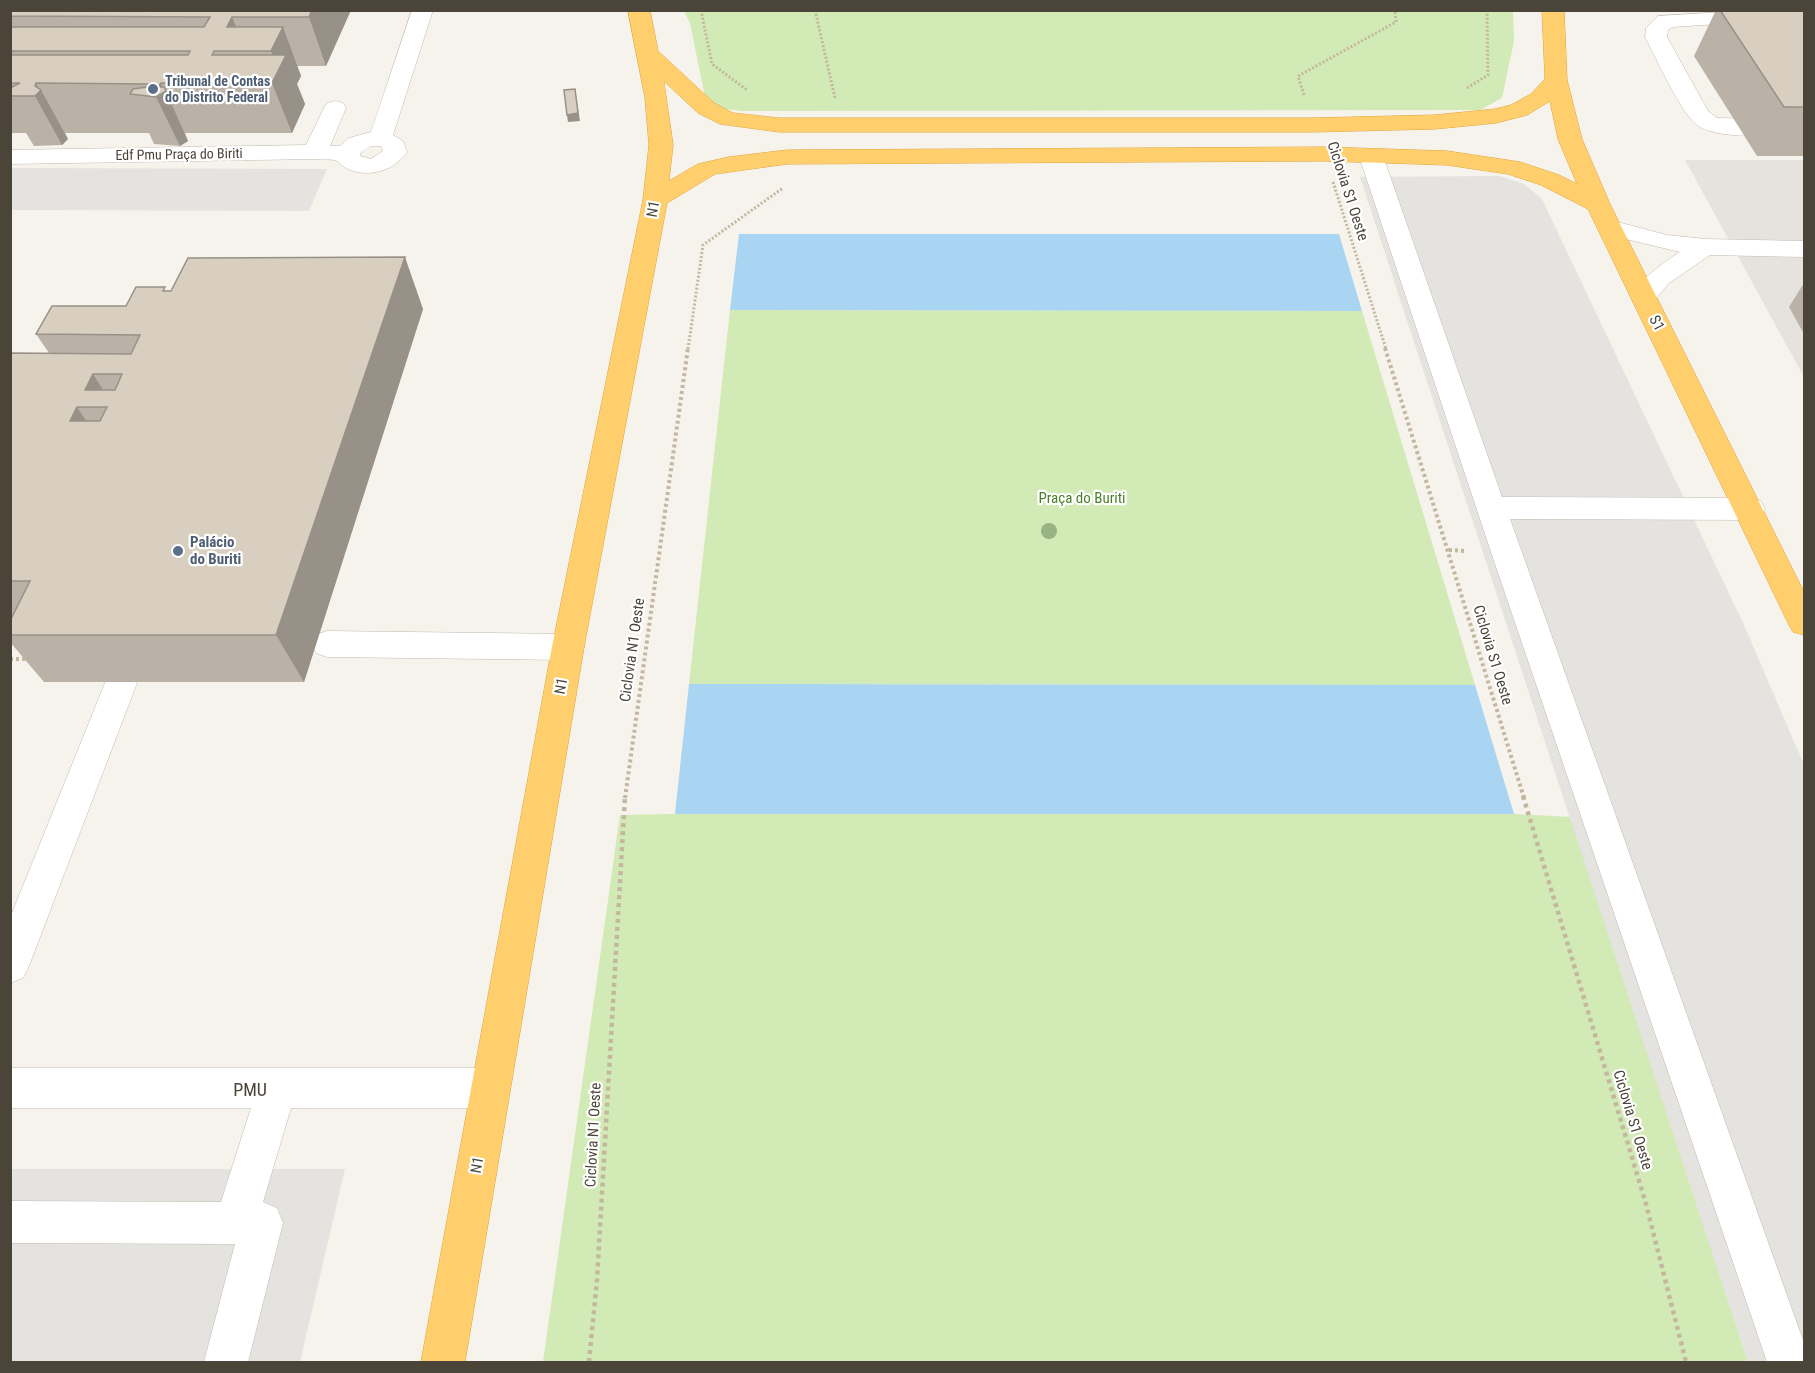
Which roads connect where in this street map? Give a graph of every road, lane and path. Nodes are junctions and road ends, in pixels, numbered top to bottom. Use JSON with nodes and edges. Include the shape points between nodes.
{"nodes":[{"id":1,"x":423,"y":10,"type":"edge"},
{"id":2,"x":639,"y":10,"type":"edge"},
{"id":3,"x":701,"y":10,"type":"edge"},
{"id":4,"x":815,"y":10,"type":"edge"},
{"id":5,"x":1395,"y":10,"type":"edge"},
{"id":6,"x":1553,"y":10,"type":"edge"},
{"id":7,"x":1746,"y":15,"type":"edge"},
{"id":8,"x":647,"y":52,"type":"junction"},
{"id":9,"x":1556,"y":80,"type":"junction"},
{"id":10,"x":749,"y":92,"type":"dead end"},
{"id":11,"x":335,"y":108,"type":"dead end"},
{"id":12,"x":834,"y":125,"type":"junction"},
{"id":13,"x":1312,"y":125,"type":"junction"},
{"id":14,"x":1804,"y":127,"type":"edge"},
{"id":15,"x":315,"y":152,"type":"junction"},
{"id":16,"x":1324,"y":154,"type":"junction"},
{"id":17,"x":829,"y":155,"type":"junction"},
{"id":18,"x":1371,"y":156,"type":"junction"},
{"id":19,"x":10,"y":157,"type":"edge"},
{"id":20,"x":656,"y":200,"type":"junction"},
{"id":21,"x":1604,"y":216,"type":"junction"},
{"id":22,"x":1705,"y":247,"type":"junction"},
{"id":23,"x":1804,"y":249,"type":"edge"},
{"id":24,"x":1644,"y":296,"type":"junction"},
{"id":25,"x":1492,"y":508,"type":"junction"},
{"id":26,"x":1750,"y":509,"type":"junction"},
{"id":27,"x":1804,"y":622,"type":"edge"},
{"id":28,"x":327,"y":644,"type":"dead end"},
{"id":29,"x":568,"y":647,"type":"junction"},
{"id":30,"x":10,"y":659,"type":"edge"},
{"id":31,"x":33,"y":659,"type":"edge"},
{"id":32,"x":121,"y":683,"type":"edge"},
{"id":33,"x":10,"y":966,"type":"edge"},
{"id":34,"x":10,"y":1088,"type":"edge"},
{"id":35,"x":490,"y":1088,"type":"junction"},
{"id":36,"x":277,"y":1089,"type":"junction"},
{"id":37,"x":10,"y":1222,"type":"edge"},
{"id":38,"x":236,"y":1222,"type":"junction"},
{"id":39,"x":226,"y":1362,"type":"edge"},
{"id":40,"x":442,"y":1362,"type":"edge"},
{"id":41,"x":589,"y":1362,"type":"edge"},
{"id":42,"x":1686,"y":1362,"type":"edge"},
{"id":43,"x":1789,"y":1362,"type":"edge"}],
"edges":[{"from":1,"to":15,"type":"lane","name":"Edf Pmu Praça do Biriti","via":[[380,139],[395,146],[391,158],[361,166],[348,159],[347,154]]},
{"from":2,"to":8,"type":"highway","name":"N1"},
{"from":3,"to":10,"type":"path","via":[[712,64]]},
{"from":4,"to":12,"type":"path","via":[[835,97]]},
{"from":5,"to":13,"type":"path","via":[[1396,22],[1299,76]]},
{"from":6,"to":9,"type":"highway","name":"S1"},
{"from":7,"to":14,"type":"lane","via":[[1666,21],[1657,28],[1656,37],[1699,115],[1709,123],[1725,127]]},
{"from":8,"to":12,"type":"highway","via":[[706,108],[728,118],[779,125]]},
{"from":8,"to":20,"type":"highway","name":"N1","via":[[661,145]]},
{"from":9,"to":13,"type":"highway","via":[[1539,99],[1496,116],[1435,122]]},
{"from":9,"to":21,"type":"highway","name":"S1","via":[[1570,139]]},
{"from":11,"to":15,"type":"lane"},
{"from":12,"to":13,"type":"highway"},
{"from":15,"to":19,"type":"lane","name":"Edf Pmu Praça do Biriti"},
{"from":16,"to":17,"type":"highway"},
{"from":16,"to":18,"type":"highway"},
{"from":16,"to":42,"type":"path","name":"Ciclovia S1 Oeste","via":[[1449,550],[1646,1204]]},
{"from":17,"to":20,"type":"highway","via":[[707,169]]},
{"from":17,"to":41,"type":"path","name":"Ciclovia N1 Oeste","via":[[703,245],[626,776]]},
{"from":18,"to":21,"type":"highway","via":[[1447,158],[1512,167],[1550,180]]},
{"from":18,"to":25,"type":"lane"},
{"from":20,"to":29,"type":"highway","name":"N1"},
{"from":21,"to":22,"type":"lane","via":[[1667,243]]},
{"from":21,"to":24,"type":"highway","name":"S1"},
{"from":22,"to":23,"type":"lane"},
{"from":22,"to":24,"type":"lane","via":[[1660,277]]},
{"from":24,"to":26,"type":"highway","name":"S1"},
{"from":25,"to":26,"type":"lane"},
{"from":25,"to":43,"type":"lane"},
{"from":26,"to":27,"type":"highway","name":"S1"},
{"from":28,"to":29,"type":"lane"},
{"from":29,"to":35,"type":"highway","name":"N1"},
{"from":30,"to":31,"type":"path"},
{"from":32,"to":33,"type":"lane"},
{"from":34,"to":36,"type":"lane","name":"PMU"},
{"from":35,"to":36,"type":"lane","name":"PMU"},
{"from":35,"to":40,"type":"highway","name":"N1"},
{"from":36,"to":38,"type":"lane"},
{"from":37,"to":38,"type":"lane"},
{"from":38,"to":39,"type":"lane","via":[[262,1223]]}]}
